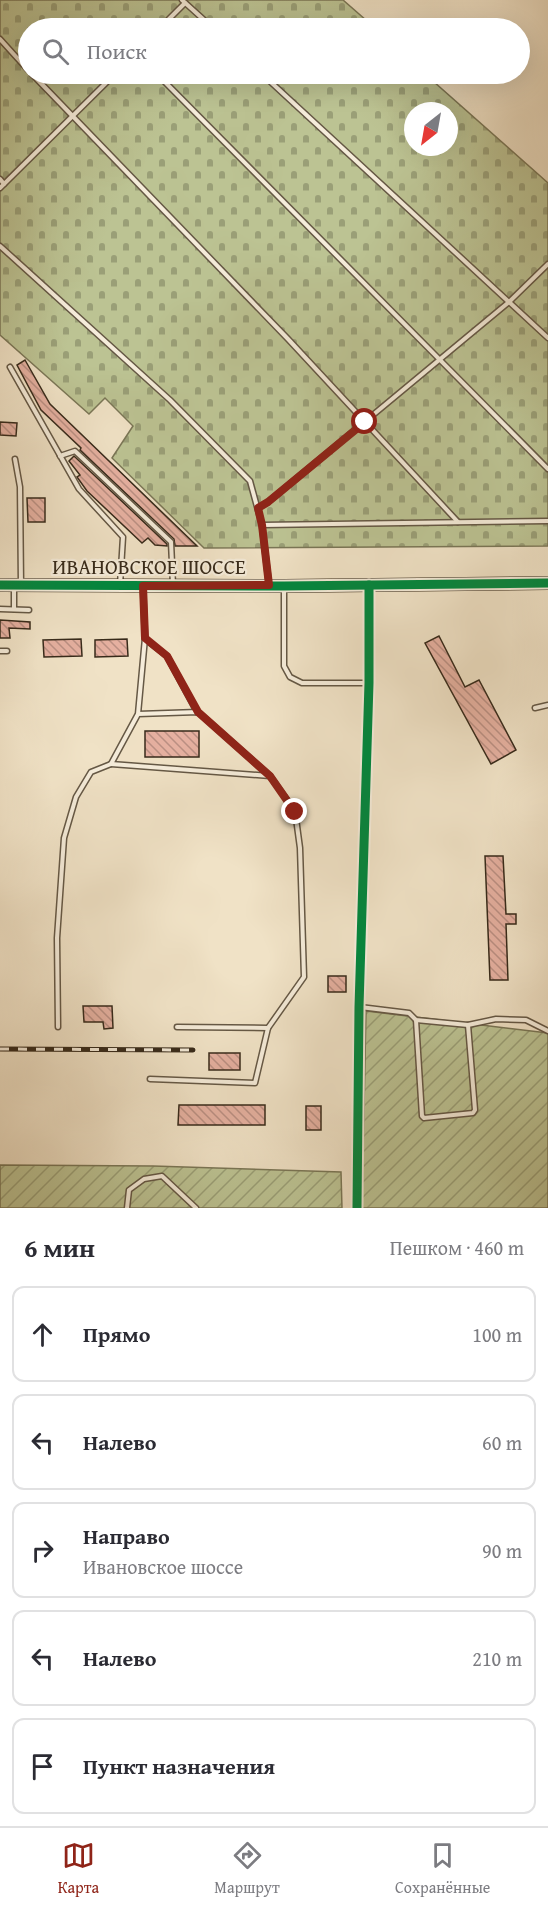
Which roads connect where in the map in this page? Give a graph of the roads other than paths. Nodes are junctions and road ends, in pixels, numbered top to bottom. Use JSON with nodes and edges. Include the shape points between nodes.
{"nodes":[{"id":1,"x":184,"y":2,"type":"edge"},
{"id":2,"x":169,"y":18,"type":"edge"},
{"id":3,"x":202,"y":18,"type":"edge"},
{"id":4,"x":0,"y":39,"type":"edge"},
{"id":5,"x":18,"y":59,"type":"edge"},
{"id":6,"x":42,"y":84,"type":"edge"},
{"id":7,"x":105,"y":84,"type":"edge"},
{"id":8,"x":167,"y":84,"type":"edge"},
{"id":9,"x":273,"y":84,"type":"edge"},
{"id":10,"x":72,"y":116,"type":"junction"},
{"id":11,"x":0,"y":179,"type":"edge"},
{"id":12,"x":4,"y":184,"type":"junction"},
{"id":13,"x":0,"y":188,"type":"edge"},
{"id":14,"x":0,"y":246,"type":"edge"},
{"id":15,"x":548,"y":264,"type":"edge"},
{"id":16,"x":509,"y":302,"type":"junction"},
{"id":17,"x":548,"y":338,"type":"edge"},
{"id":18,"x":440,"y":360,"type":"junction"},
{"id":19,"x":10,"y":367,"type":"dead end"},
{"id":20,"x":365,"y":422,"type":"junction"},
{"id":21,"x":60,"y":456,"type":"junction"},
{"id":22,"x":15,"y":459,"type":"dead end"},
{"id":23,"x":548,"y":469,"type":"edge"},
{"id":24,"x":258,"y":508,"type":"junction"},
{"id":25,"x":548,"y":521,"type":"edge"},
{"id":26,"x":458,"y":522,"type":"junction"},
{"id":27,"x":262,"y":525,"type":"junction"},
{"id":28,"x":548,"y":583,"type":"edge"},
{"id":29,"x":0,"y":585,"type":"edge"},
{"id":30,"x":269,"y":585,"type":"junction"},
{"id":31,"x":369,"y":585,"type":"junction"},
{"id":32,"x":18,"y":586,"type":"junction"},
{"id":33,"x":120,"y":586,"type":"junction"},
{"id":34,"x":143,"y":586,"type":"junction"},
{"id":35,"x":173,"y":586,"type":"junction"},
{"id":36,"x":284,"y":586,"type":"junction"},
{"id":37,"x":0,"y":609,"type":"edge"},
{"id":38,"x":14,"y":609,"type":"junction"},
{"id":39,"x":29,"y":610,"type":"dead end"},
{"id":40,"x":145,"y":638,"type":"junction"},
{"id":41,"x":0,"y":651,"type":"edge"},
{"id":42,"x":7,"y":651,"type":"dead end"},
{"id":43,"x":369,"y":683,"type":"junction"},
{"id":44,"x":548,"y":705,"type":"edge"},
{"id":45,"x":535,"y":708,"type":"dead end"},
{"id":46,"x":198,"y":712,"type":"junction"},
{"id":47,"x":138,"y":714,"type":"junction"},
{"id":48,"x":111,"y":764,"type":"junction"},
{"id":49,"x":270,"y":776,"type":"junction"},
{"id":50,"x":359,"y":1007,"type":"junction"},
{"id":51,"x":416,"y":1020,"type":"junction"},
{"id":52,"x":468,"y":1025,"type":"junction"},
{"id":53,"x":58,"y":1027,"type":"dead end"},
{"id":54,"x":177,"y":1027,"type":"dead end"},
{"id":55,"x":268,"y":1028,"type":"junction"},
{"id":56,"x":548,"y":1031,"type":"edge"},
{"id":57,"x":150,"y":1079,"type":"dead end"},
{"id":58,"x":127,"y":1208,"type":"edge"},
{"id":59,"x":196,"y":1208,"type":"edge"},
{"id":60,"x":357,"y":1208,"type":"edge"}],
"edges":[{"from":1,"to":2,"type":"lane"},
{"from":1,"to":3,"type":"lane"},
{"from":4,"to":5,"type":"lane"},
{"from":6,"to":10,"type":"lane"},
{"from":7,"to":10,"type":"lane"},
{"from":8,"to":18,"type":"lane"},
{"from":9,"to":16,"type":"lane"},
{"from":10,"to":12,"type":"lane"},
{"from":10,"to":20,"type":"lane"},
{"from":11,"to":12,"type":"lane"},
{"from":12,"to":13,"type":"lane"},
{"from":14,"to":24,"type":"lane","via":[[170,400],[250,481]]},
{"from":15,"to":16,"type":"lane"},
{"from":16,"to":17,"type":"lane"},
{"from":16,"to":18,"type":"lane"},
{"from":18,"to":20,"type":"lane"},
{"from":18,"to":23,"type":"lane"},
{"from":19,"to":21,"type":"lane"},
{"from":20,"to":24,"type":"lane"},
{"from":20,"to":26,"type":"lane"},
{"from":21,"to":33,"type":"lane","via":[[79,489],[123,537]]},
{"from":21,"to":35,"type":"lane","via":[[75,451],[171,542]]},
{"from":22,"to":32,"type":"lane","via":[[20,487]]},
{"from":24,"to":27,"type":"lane"},
{"from":25,"to":26,"type":"lane"},
{"from":26,"to":27,"type":"lane"},
{"from":27,"to":30,"type":"lane"},
{"from":28,"to":31,"type":"street","name":"ИВАНОВСКОЕ ШОССЕ"},
{"from":29,"to":32,"type":"street","name":"ИВАНОВСКОЕ ШОССЕ"},
{"from":30,"to":35,"type":"street","name":"ИВАНОВСКОЕ ШОССЕ"},
{"from":30,"to":36,"type":"street","name":"ИВАНОВСКОЕ ШОССЕ"},
{"from":31,"to":36,"type":"street","name":"ИВАНОВСКОЕ ШОССЕ"},
{"from":31,"to":43,"type":"street"},
{"from":32,"to":33,"type":"street","name":"ИВАНОВСКОЕ ШОССЕ"},
{"from":32,"to":38,"type":"lane"},
{"from":33,"to":34,"type":"street","name":"ИВАНОВСКОЕ ШОССЕ"},
{"from":34,"to":35,"type":"street","name":"ИВАНОВСКОЕ ШОССЕ"},
{"from":34,"to":40,"type":"lane"},
{"from":36,"to":43,"type":"lane","via":[[284,666],[290,677],[302,683]]},
{"from":37,"to":38,"type":"lane"},
{"from":38,"to":39,"type":"lane"},
{"from":40,"to":46,"type":"lane","via":[[167,656]]},
{"from":40,"to":47,"type":"lane"},
{"from":41,"to":42,"type":"lane"},
{"from":43,"to":50,"type":"street"},
{"from":44,"to":45,"type":"lane"},
{"from":46,"to":47,"type":"lane"},
{"from":46,"to":49,"type":"lane"},
{"from":47,"to":48,"type":"lane"},
{"from":48,"to":49,"type":"lane"},
{"from":48,"to":53,"type":"lane","via":[[91,772],[76,797],[64,838],[57,938]]},
{"from":49,"to":55,"type":"lane","via":[[295,812],[300,848],[304,977]]},
{"from":50,"to":51,"type":"lane","via":[[409,1013]]},
{"from":50,"to":60,"type":"street"},
{"from":51,"to":52,"type":"lane"},
{"from":51,"to":52,"type":"lane","via":[[424,1118],[475,1110]]},
{"from":52,"to":56,"type":"lane","via":[[496,1019],[526,1020]]},
{"from":54,"to":55,"type":"lane"},
{"from":55,"to":57,"type":"lane","via":[[255,1083]]},
{"from":58,"to":59,"type":"lane","via":[[129,1190],[144,1179],[162,1176]]}]}
